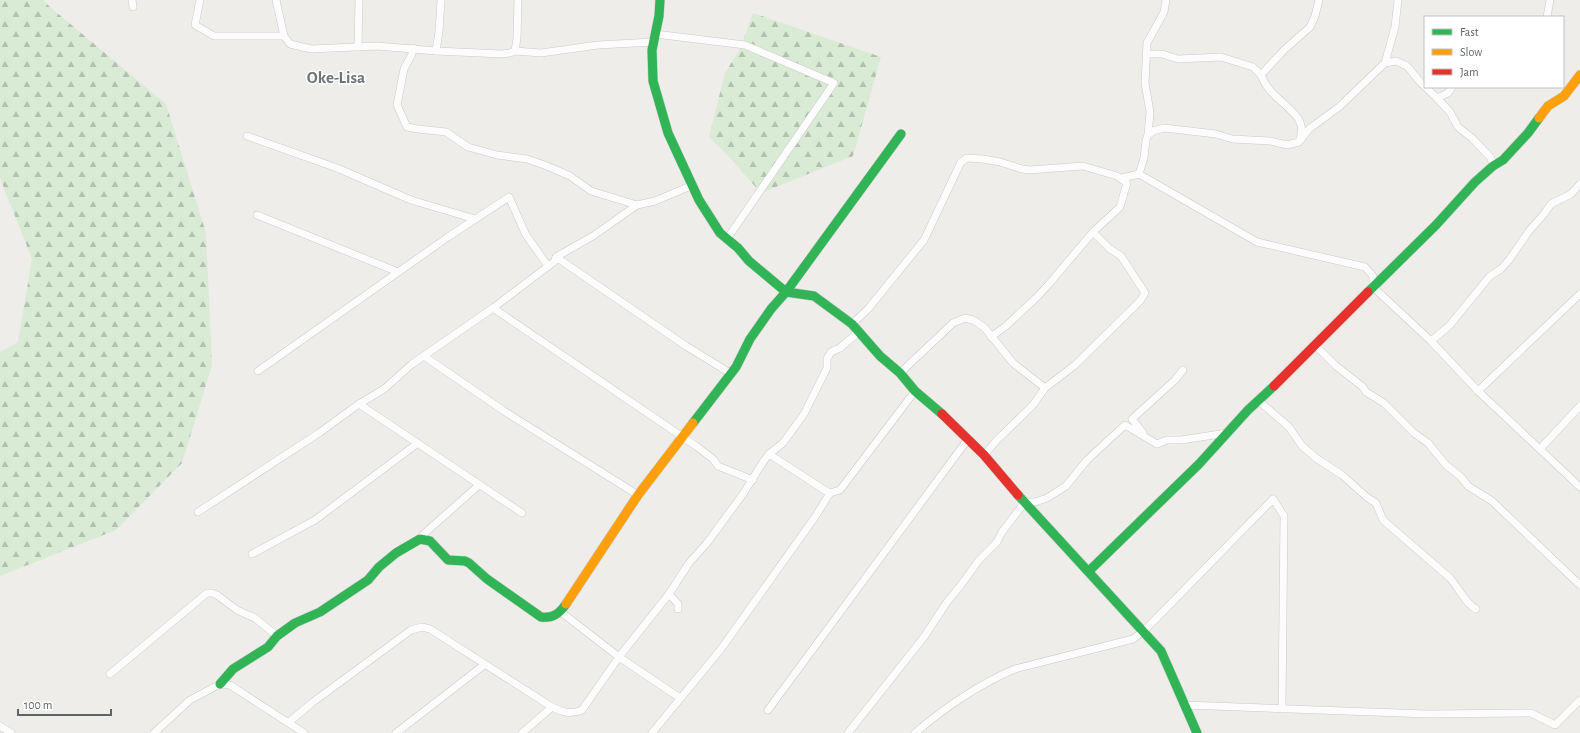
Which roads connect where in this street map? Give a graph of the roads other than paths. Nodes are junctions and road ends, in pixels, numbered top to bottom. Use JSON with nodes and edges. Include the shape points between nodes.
{"nodes":[{"id":1,"x":200,"y":0,"type":"edge"},
{"id":2,"x":276,"y":0,"type":"edge"},
{"id":3,"x":359,"y":0,"type":"edge"},
{"id":4,"x":441,"y":0,"type":"edge"},
{"id":5,"x":518,"y":0,"type":"edge"},
{"id":6,"x":660,"y":0,"type":"edge"},
{"id":7,"x":1166,"y":0,"type":"edge"},
{"id":8,"x":1319,"y":0,"type":"edge"},
{"id":9,"x":1398,"y":0,"type":"edge"},
{"id":10,"x":1550,"y":0,"type":"edge"},
{"id":11,"x":1547,"y":16,"type":"edge"},
{"id":12,"x":284,"y":36,"type":"junction"},
{"id":13,"x":654,"y":38,"type":"junction"},
{"id":14,"x":358,"y":47,"type":"junction"},
{"id":15,"x":412,"y":48,"type":"junction"},
{"id":16,"x":436,"y":51,"type":"junction"},
{"id":17,"x":514,"y":51,"type":"junction"},
{"id":18,"x":1147,"y":54,"type":"junction"},
{"id":19,"x":1385,"y":63,"type":"junction"},
{"id":20,"x":1261,"y":75,"type":"junction"},
{"id":21,"x":1580,"y":75,"type":"edge"},
{"id":22,"x":1424,"y":86,"type":"edge"},
{"id":23,"x":1426,"y":88,"type":"edge"},
{"id":24,"x":1451,"y":88,"type":"edge"},
{"id":25,"x":1437,"y":98,"type":"junction"},
{"id":26,"x":901,"y":134,"type":"dead end"},
{"id":27,"x":1148,"y":135,"type":"junction"},
{"id":28,"x":246,"y":136,"type":"dead end"},
{"id":29,"x":1299,"y":142,"type":"junction"},
{"id":30,"x":1494,"y":166,"type":"junction"},
{"id":31,"x":1139,"y":174,"type":"junction"},
{"id":32,"x":1122,"y":178,"type":"junction"},
{"id":33,"x":1580,"y":184,"type":"edge"},
{"id":34,"x":693,"y":185,"type":"junction"},
{"id":35,"x":637,"y":205,"type":"junction"},
{"id":36,"x":257,"y":215,"type":"dead end"},
{"id":37,"x":475,"y":219,"type":"junction"},
{"id":38,"x":1092,"y":232,"type":"junction"},
{"id":39,"x":728,"y":239,"type":"junction"},
{"id":40,"x":556,"y":258,"type":"junction"},
{"id":41,"x":548,"y":266,"type":"junction"},
{"id":42,"x":398,"y":272,"type":"junction"},
{"id":43,"x":1373,"y":287,"type":"junction"},
{"id":44,"x":786,"y":292,"type":"junction"},
{"id":45,"x":1580,"y":294,"type":"edge"},
{"id":46,"x":493,"y":308,"type":"junction"},
{"id":47,"x":855,"y":327,"type":"junction"},
{"id":48,"x":991,"y":337,"type":"junction"},
{"id":49,"x":1431,"y":341,"type":"junction"},
{"id":50,"x":1316,"y":345,"type":"junction"},
{"id":51,"x":424,"y":356,"type":"junction"},
{"id":52,"x":1183,"y":370,"type":"dead end"},
{"id":53,"x":258,"y":372,"type":"dead end"},
{"id":54,"x":730,"y":373,"type":"junction"},
{"id":55,"x":900,"y":373,"type":"junction"},
{"id":56,"x":1045,"y":388,"type":"junction"},
{"id":57,"x":1478,"y":390,"type":"junction"},
{"id":58,"x":915,"y":392,"type":"junction"},
{"id":59,"x":1259,"y":401,"type":"junction"},
{"id":60,"x":359,"y":404,"type":"junction"},
{"id":61,"x":1580,"y":406,"type":"edge"},
{"id":62,"x":1227,"y":433,"type":"junction"},
{"id":63,"x":682,"y":437,"type":"junction"},
{"id":64,"x":968,"y":440,"type":"junction"},
{"id":65,"x":418,"y":443,"type":"junction"},
{"id":66,"x":1157,"y":444,"type":"junction"},
{"id":67,"x":1540,"y":449,"type":"junction"},
{"id":68,"x":769,"y":454,"type":"junction"},
{"id":69,"x":984,"y":455,"type":"junction"},
{"id":70,"x":753,"y":480,"type":"junction"},
{"id":71,"x":480,"y":485,"type":"junction"},
{"id":72,"x":1580,"y":487,"type":"edge"},
{"id":73,"x":830,"y":493,"type":"junction"},
{"id":74,"x":638,"y":495,"type":"junction"},
{"id":75,"x":1025,"y":502,"type":"junction"},
{"id":76,"x":198,"y":512,"type":"dead end"},
{"id":77,"x":522,"y":513,"type":"dead end"},
{"id":78,"x":416,"y":540,"type":"junction"},
{"id":79,"x":252,"y":554,"type":"dead end"},
{"id":80,"x":1089,"y":571,"type":"junction"},
{"id":81,"x":1580,"y":584,"type":"edge"},
{"id":82,"x":669,"y":594,"type":"junction"},
{"id":83,"x":678,"y":609,"type":"dead end"},
{"id":84,"x":1476,"y":609,"type":"dead end"},
{"id":85,"x":561,"y":612,"type":"junction"},
{"id":86,"x":1144,"y":631,"type":"junction"},
{"id":87,"x":277,"y":636,"type":"junction"},
{"id":88,"x":619,"y":657,"type":"junction"},
{"id":89,"x":484,"y":665,"type":"junction"},
{"id":90,"x":110,"y":674,"type":"dead end"},
{"id":91,"x":220,"y":684,"type":"junction"},
{"id":92,"x":680,"y":698,"type":"junction"},
{"id":93,"x":1580,"y":700,"type":"edge"},
{"id":94,"x":1185,"y":705,"type":"junction"},
{"id":95,"x":552,"y":707,"type":"junction"},
{"id":96,"x":1282,"y":707,"type":"junction"},
{"id":97,"x":768,"y":710,"type":"dead end"},
{"id":98,"x":289,"y":722,"type":"junction"},
{"id":99,"x":0,"y":726,"type":"edge"},
{"id":100,"x":156,"y":731,"type":"edge"},
{"id":101,"x":656,"y":731,"type":"edge"},
{"id":102,"x":11,"y":733,"type":"edge"},
{"id":103,"x":166,"y":733,"type":"edge"},
{"id":104,"x":304,"y":733,"type":"edge"},
{"id":105,"x":396,"y":733,"type":"edge"},
{"id":106,"x":522,"y":733,"type":"edge"},
{"id":107,"x":848,"y":733,"type":"edge"},
{"id":108,"x":915,"y":733,"type":"edge"},
{"id":109,"x":1197,"y":733,"type":"edge"}],
"edges":[{"from":1,"to":12,"type":"street","via":[[195,26],[214,36]]},
{"from":2,"to":12,"type":"street"},
{"from":3,"to":14,"type":"street"},
{"from":4,"to":16,"type":"street"},
{"from":5,"to":17,"type":"street"},
{"from":6,"to":13,"type":"street"},
{"from":7,"to":18,"type":"street","via":[[1164,12],[1148,43]]},
{"from":8,"to":20,"type":"street","via":[[1310,27]]},
{"from":9,"to":19,"type":"street","via":[[1395,27]]},
{"from":10,"to":11,"type":"street"},
{"from":12,"to":14,"type":"street","via":[[290,44],[311,49]]},
{"from":13,"to":17,"type":"street","via":[[541,54]]},
{"from":13,"to":34,"type":"street","via":[[653,81],[659,104],[668,132]]},
{"from":13,"to":39,"type":"street","via":[[745,46],[834,83]]},
{"from":14,"to":15,"type":"street"},
{"from":15,"to":16,"type":"street"},
{"from":15,"to":35,"type":"street","via":[[412,54],[404,69],[397,105],[407,127],[446,132],[468,147],[497,155],[527,159],[570,176],[591,191]]},
{"from":16,"to":17,"type":"street","via":[[502,54]]},
{"from":18,"to":20,"type":"street","via":[[1162,54],[1178,59],[1221,57],[1253,67]]},
{"from":18,"to":27,"type":"street","via":[[1145,83],[1150,112]]},
{"from":19,"to":22,"type":"street","via":[[1396,60],[1407,66]]},
{"from":19,"to":29,"type":"street","via":[[1339,107],[1309,129]]},
{"from":20,"to":29,"type":"street","via":[[1264,82],[1292,111],[1302,126]]},
{"from":21,"to":30,"type":"street","via":[[1564,96],[1548,106],[1528,133]]},
{"from":23,"to":25,"type":"street"},
{"from":24,"to":25,"type":"street","via":[[1448,93]]},
{"from":25,"to":30,"type":"street","via":[[1450,112],[1458,127],[1491,158]]},
{"from":26,"to":44,"type":"street"},
{"from":27,"to":29,"type":"street","via":[[1164,128],[1287,145]]},
{"from":27,"to":31,"type":"street"},
{"from":28,"to":37,"type":"street","via":[[337,168],[411,200]]},
{"from":30,"to":43,"type":"street","via":[[1475,182]]},
{"from":31,"to":32,"type":"street"},
{"from":31,"to":43,"type":"street","via":[[1257,242],[1365,267],[1372,276]]},
{"from":32,"to":38,"type":"street","via":[[1127,184],[1120,207]]},
{"from":32,"to":47,"type":"street","via":[[1083,166],[1029,170],[1000,162],[967,158],[961,162],[924,240]]},
{"from":33,"to":49,"type":"street","via":[[1571,194],[1551,204],[1509,260],[1490,276],[1449,326]]},
{"from":34,"to":35,"type":"street","via":[[656,201]]},
{"from":34,"to":39,"type":"street","via":[[699,200],[720,233]]},
{"from":35,"to":40,"type":"street"},
{"from":36,"to":42,"type":"street"},
{"from":37,"to":41,"type":"street","via":[[509,197],[526,235]]},
{"from":37,"to":42,"type":"street"},
{"from":38,"to":48,"type":"street","via":[[1049,284]]},
{"from":38,"to":56,"type":"street","via":[[1110,249],[1122,256],[1145,293],[1075,365]]},
{"from":39,"to":44,"type":"street","via":[[749,262]]},
{"from":40,"to":41,"type":"street"},
{"from":40,"to":54,"type":"street"},
{"from":41,"to":46,"type":"street"},
{"from":42,"to":53,"type":"street"},
{"from":43,"to":49,"type":"street"},
{"from":43,"to":50,"type":"street"},
{"from":44,"to":47,"type":"street","via":[[814,296]]},
{"from":44,"to":54,"type":"street","via":[[761,322],[736,367]]},
{"from":45,"to":57,"type":"street"},
{"from":46,"to":51,"type":"street"},
{"from":46,"to":63,"type":"street"},
{"from":47,"to":55,"type":"street","via":[[880,356]]},
{"from":47,"to":68,"type":"street","via":[[854,336],[831,352],[827,359],[827,368],[804,414],[783,443]]},
{"from":48,"to":55,"type":"street","via":[[984,327],[973,320],[959,319]]},
{"from":48,"to":56,"type":"street","via":[[1013,363]]},
{"from":49,"to":57,"type":"street"},
{"from":50,"to":59,"type":"street"},
{"from":50,"to":81,"type":"street","via":[[1366,392],[1384,403],[1414,433],[1428,443],[1468,486],[1492,501]]},
{"from":51,"to":60,"type":"street","via":[[384,389]]},
{"from":51,"to":74,"type":"street","via":[[504,411]]},
{"from":52,"to":66,"type":"street","via":[[1132,419],[1139,430]]},
{"from":54,"to":63,"type":"street"},
{"from":55,"to":58,"type":"street"},
{"from":56,"to":69,"type":"street","via":[[1033,405]]},
{"from":57,"to":67,"type":"street"},
{"from":58,"to":64,"type":"street","via":[[945,416]]},
{"from":58,"to":73,"type":"street","via":[[840,490]]},
{"from":59,"to":62,"type":"street"},
{"from":59,"to":84,"type":"street","via":[[1289,427],[1302,446],[1376,503],[1383,520],[1450,578]]},
{"from":60,"to":65,"type":"street"},
{"from":60,"to":76,"type":"street"},
{"from":61,"to":67,"type":"street"},
{"from":62,"to":66,"type":"street","via":[[1167,440]]},
{"from":62,"to":80,"type":"street","via":[[1199,464]]},
{"from":63,"to":70,"type":"street","via":[[713,459],[718,466]]},
{"from":63,"to":74,"type":"street"},
{"from":64,"to":69,"type":"street"},
{"from":64,"to":97,"type":"street"},
{"from":65,"to":71,"type":"street"},
{"from":65,"to":79,"type":"street","via":[[315,520]]},
{"from":66,"to":75,"type":"street","via":[[1126,425],[1087,460],[1066,486],[1047,498]]},
{"from":67,"to":72,"type":"street"},
{"from":68,"to":70,"type":"street"},
{"from":68,"to":73,"type":"street"},
{"from":69,"to":75,"type":"street"},
{"from":70,"to":82,"type":"street"},
{"from":71,"to":77,"type":"street"},
{"from":71,"to":78,"type":"street"},
{"from":73,"to":92,"type":"street","via":[[721,649]]},
{"from":74,"to":85,"type":"street"},
{"from":75,"to":80,"type":"street"},
{"from":75,"to":107,"type":"street","via":[[997,542],[979,560],[924,637]]},
{"from":78,"to":85,"type":"street","via":[[430,541],[448,560],[469,563],[541,617],[548,618]]},
{"from":78,"to":87,"type":"street","via":[[379,567],[368,580],[320,612],[294,623]]},
{"from":80,"to":86,"type":"street"},
{"from":82,"to":83,"type":"street","via":[[678,604]]},
{"from":82,"to":88,"type":"street"},
{"from":85,"to":88,"type":"street"},
{"from":86,"to":94,"type":"street","via":[[1161,651]]},
{"from":86,"to":96,"type":"street","via":[[1273,499],[1284,516]]},
{"from":86,"to":108,"type":"street","via":[[1133,639],[1000,675],[938,713]]},
{"from":87,"to":90,"type":"street","via":[[255,618],[237,610],[217,595],[207,593]]},
{"from":87,"to":91,"type":"street","via":[[268,647],[233,669]]},
{"from":88,"to":92,"type":"street"},
{"from":88,"to":95,"type":"street","via":[[582,710],[570,713]]},
{"from":89,"to":95,"type":"street"},
{"from":89,"to":98,"type":"street","via":[[430,629],[416,628]]},
{"from":89,"to":105,"type":"street"},
{"from":91,"to":98,"type":"street","via":[[230,685]]},
{"from":91,"to":100,"type":"street","via":[[190,700]]},
{"from":92,"to":101,"type":"street"},
{"from":93,"to":96,"type":"street","via":[[1555,725],[1531,713],[1427,714]]},
{"from":94,"to":96,"type":"street"},
{"from":94,"to":109,"type":"street"},
{"from":95,"to":106,"type":"street"},
{"from":98,"to":104,"type":"street"},
{"from":99,"to":102,"type":"street"},
{"from":100,"to":103,"type":"street"}]}
